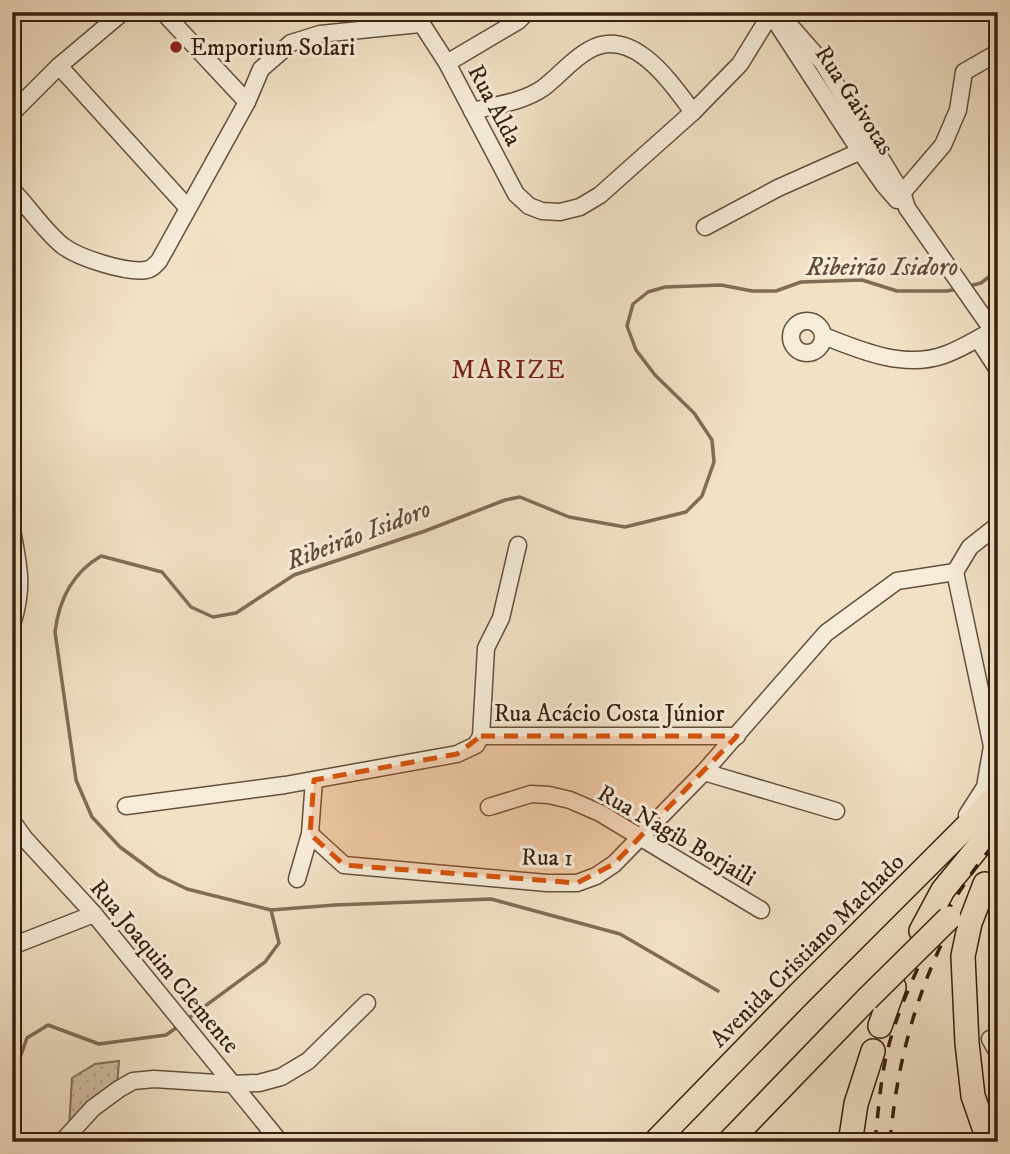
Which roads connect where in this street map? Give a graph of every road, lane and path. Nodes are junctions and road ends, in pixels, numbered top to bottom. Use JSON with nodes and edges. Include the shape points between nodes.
{"nodes":[{"id":1,"x":123,"y":12,"type":"edge"},
{"id":2,"x":163,"y":12,"type":"edge"},
{"id":3,"x":527,"y":12,"type":"edge"},
{"id":4,"x":773,"y":13,"type":"edge"},
{"id":5,"x":417,"y":18,"type":"edge"},
{"id":6,"x":997,"y":53,"type":"edge"},
{"id":7,"x":447,"y":63,"type":"junction"},
{"id":8,"x":59,"y":66,"type":"junction"},
{"id":9,"x":247,"y":102,"type":"junction"},
{"id":10,"x":472,"y":111,"type":"junction"},
{"id":11,"x":693,"y":112,"type":"junction"},
{"id":12,"x":12,"y":113,"type":"edge"},
{"id":13,"x":867,"y":148,"type":"junction"},
{"id":14,"x":12,"y":190,"type":"edge"},
{"id":15,"x":902,"y":201,"type":"junction"},
{"id":16,"x":187,"y":207,"type":"junction"},
{"id":17,"x":705,"y":227,"type":"dead end"},
{"id":18,"x":995,"y":334,"type":"edge"},
{"id":19,"x":824,"y":336,"type":"dead end"},
{"id":20,"x":978,"y":339,"type":"junction"},
{"id":21,"x":998,"y":370,"type":"edge"},
{"id":22,"x":998,"y":525,"type":"edge"},
{"id":23,"x":12,"y":530,"type":"edge"},
{"id":24,"x":518,"y":545,"type":"dead end"},
{"id":25,"x":955,"y":572,"type":"junction"},
{"id":26,"x":12,"y":625,"type":"edge"},
{"id":27,"x":481,"y":736,"type":"junction"},
{"id":28,"x":737,"y":736,"type":"junction"},
{"id":29,"x":704,"y":772,"type":"junction"},
{"id":30,"x":314,"y":780,"type":"junction"},
{"id":31,"x":998,"y":796,"type":"edge"},
{"id":32,"x":126,"y":806,"type":"dead end"},
{"id":33,"x":489,"y":807,"type":"dead end"},
{"id":34,"x":836,"y":811,"type":"dead end"},
{"id":35,"x":12,"y":821,"type":"edge"},
{"id":36,"x":998,"y":823,"type":"edge"},
{"id":37,"x":310,"y":834,"type":"junction"},
{"id":38,"x":641,"y":838,"type":"junction"},
{"id":39,"x":948,"y":846,"type":"junction"},
{"id":40,"x":991,"y":878,"type":"edge"},
{"id":41,"x":297,"y":879,"type":"dead end"},
{"id":42,"x":761,"y":910,"type":"dead end"},
{"id":43,"x":94,"y":914,"type":"junction"},
{"id":44,"x":921,"y":932,"type":"dead end"},
{"id":45,"x":12,"y":946,"type":"edge"},
{"id":46,"x":894,"y":987,"type":"dead end"},
{"id":47,"x":367,"y":1003,"type":"dead end"},
{"id":48,"x":880,"y":1026,"type":"dead end"},
{"id":49,"x":873,"y":1051,"type":"dead end"},
{"id":50,"x":232,"y":1084,"type":"junction"},
{"id":51,"x":851,"y":1137,"type":"dead end"},
{"id":52,"x":62,"y":1142,"type":"edge"},
{"id":53,"x":281,"y":1142,"type":"edge"},
{"id":54,"x":655,"y":1142,"type":"edge"},
{"id":55,"x":729,"y":1142,"type":"edge"},
{"id":56,"x":989,"y":1142,"type":"edge"}],
"edges":[{"from":1,"to":8,"type":"street"},
{"from":2,"to":9,"type":"street"},
{"from":3,"to":7,"type":"street"},
{"from":4,"to":11,"type":"street","via":[[740,64]]},
{"from":4,"to":13,"type":"street","name":"Rua Gaivotas"},
{"from":5,"to":7,"type":"street","name":"Rua Alda"},
{"from":5,"to":9,"type":"street","via":[[320,33],[291,43],[261,69]]},
{"from":6,"to":15,"type":"street","via":[[964,72],[958,110],[943,145]]},
{"from":7,"to":10,"type":"street","name":"Rua Alda"},
{"from":8,"to":12,"type":"street"},
{"from":8,"to":16,"type":"street"},
{"from":9,"to":16,"type":"street"},
{"from":10,"to":11,"type":"street","via":[[518,100],[542,88],[591,49],[608,43],[634,52],[661,70]]},
{"from":10,"to":11,"type":"street","name":"Rua Alda","via":[[516,194],[529,206],[560,212],[600,195]]},
{"from":13,"to":15,"type":"street","name":"Rua Gaivotas"},
{"from":13,"to":17,"type":"street"},
{"from":14,"to":16,"type":"street","via":[[64,246],[125,269],[153,268]]},
{"from":15,"to":18,"type":"street","name":"Rua Gaivotas"},
{"from":18,"to":20,"type":"street"},
{"from":19,"to":20,"type":"street","via":[[866,354],[926,360]]},
{"from":20,"to":21,"type":"street"},
{"from":22,"to":25,"type":"street","via":[[970,547]]},
{"from":23,"to":26,"type":"street","via":[[21,576]]},
{"from":24,"to":27,"type":"street","via":[[500,618],[486,648]]},
{"from":25,"to":28,"type":"street","name":"Rua Acácio Costa Júnior","via":[[897,581],[826,633]]},
{"from":25,"to":39,"type":"street","via":[[992,746],[985,788]]},
{"from":27,"to":28,"type":"street","name":"Rua Acácio Costa Júnior"},
{"from":27,"to":30,"type":"street","name":"Rua Acácio Costa Júnior","via":[[475,745],[457,754]]},
{"from":28,"to":29,"type":"street","name":"Rua 1"},
{"from":29,"to":34,"type":"street"},
{"from":29,"to":38,"type":"street","name":"Rua 1"},
{"from":30,"to":32,"type":"street","name":"Rua Acácio Costa Júnior"},
{"from":30,"to":37,"type":"street"},
{"from":31,"to":39,"type":"highway","name":"Avenida Cristiano Machado"},
{"from":33,"to":38,"type":"street","name":"Rua Nagib Borjaili","via":[[531,794],[549,795],[600,813]]},
{"from":35,"to":43,"type":"street","name":"Rua Joaquim Clemente"},
{"from":36,"to":44,"type":"highway","via":[[943,890]]},
{"from":37,"to":38,"type":"street","name":"Rua 1","via":[[344,865],[547,883],[577,883],[596,876]]},
{"from":37,"to":41,"type":"street"},
{"from":38,"to":42,"type":"street","name":"Rua Nagib Borjaili"},
{"from":39,"to":54,"type":"highway","name":"Avenida Cristiano Machado"},
{"from":40,"to":55,"type":"highway","bridge":true},
{"from":40,"to":56,"type":"highway","via":[[970,923],[962,956],[973,1096]]},
{"from":43,"to":45,"type":"street"},
{"from":43,"to":50,"type":"street","name":"Rua Joaquim Clemente"},
{"from":46,"to":48,"type":"highway"},
{"from":47,"to":50,"type":"street","via":[[302,1074]]},
{"from":49,"to":51,"type":"highway"},
{"from":50,"to":52,"type":"street","via":[[133,1081],[93,1108]]},
{"from":50,"to":53,"type":"street","name":"Rua Joaquim Clemente"}]}
